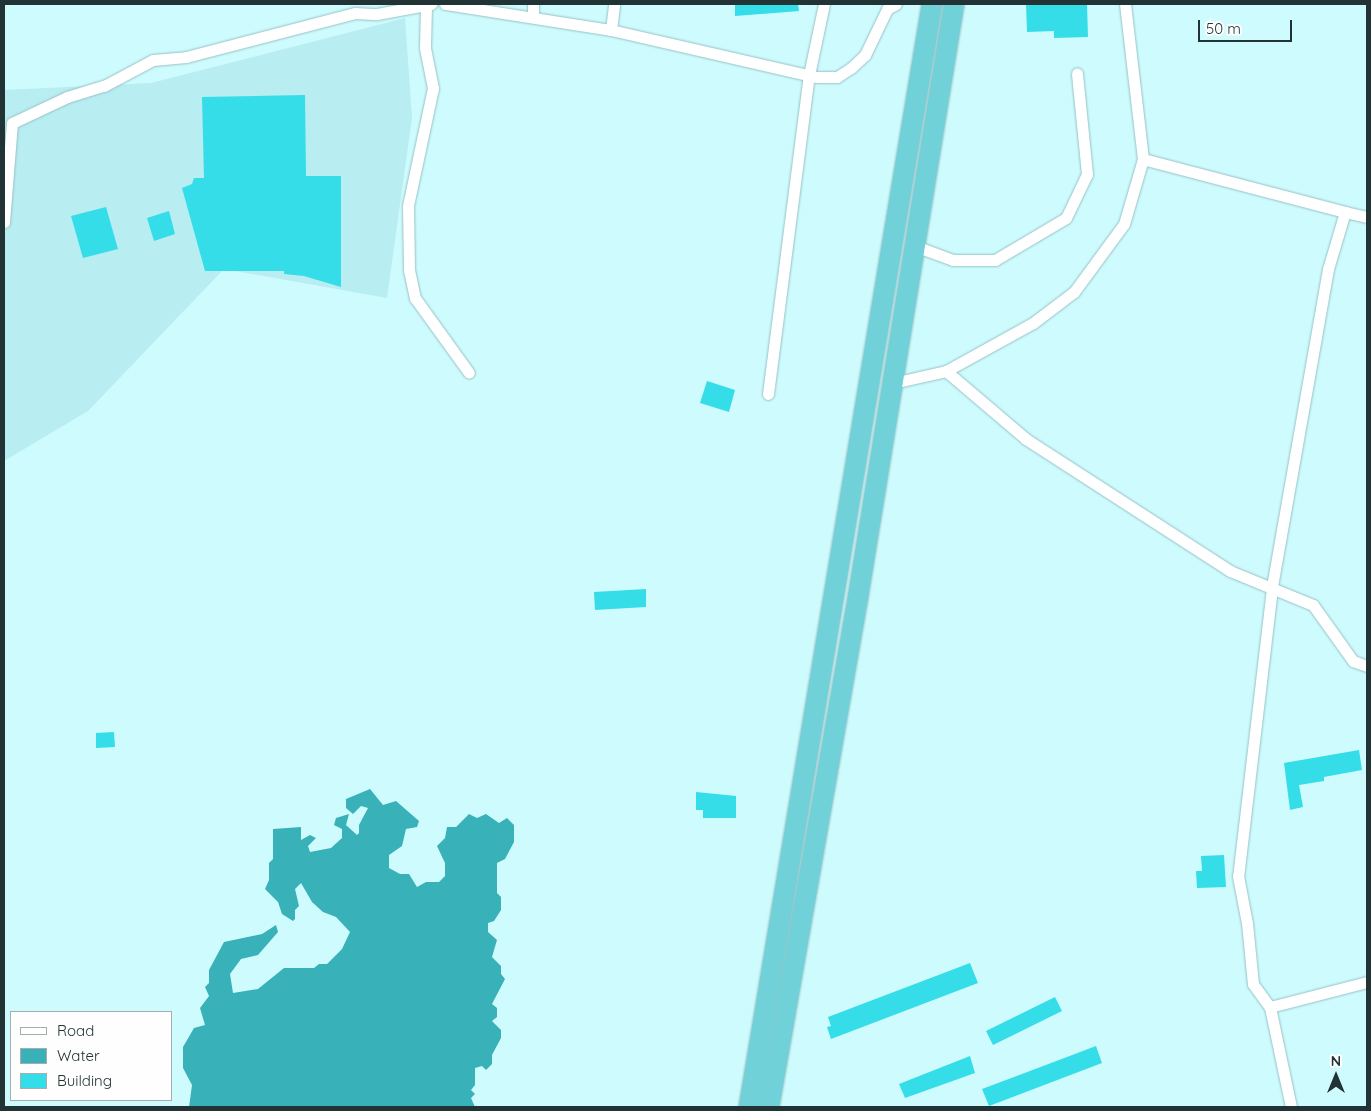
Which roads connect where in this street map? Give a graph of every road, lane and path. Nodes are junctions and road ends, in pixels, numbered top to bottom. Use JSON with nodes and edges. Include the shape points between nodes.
{"nodes":[{"id":1,"x":445,"y":4,"type":"edge"},
{"id":2,"x":533,"y":4,"type":"edge"},
{"id":3,"x":614,"y":4,"type":"edge"},
{"id":4,"x":824,"y":4,"type":"edge"},
{"id":5,"x":896,"y":4,"type":"edge"},
{"id":6,"x":932,"y":4,"type":"edge"},
{"id":7,"x":954,"y":4,"type":"edge"},
{"id":8,"x":1125,"y":4,"type":"edge"},
{"id":9,"x":428,"y":5,"type":"edge"},
{"id":10,"x":354,"y":8,"type":"edge"},
{"id":11,"x":534,"y":17,"type":"junction"},
{"id":12,"x":611,"y":30,"type":"junction"},
{"id":13,"x":1077,"y":73,"type":"dead end"},
{"id":14,"x":809,"y":75,"type":"junction"},
{"id":15,"x":8,"y":121,"type":"edge"},
{"id":16,"x":1144,"y":159,"type":"junction"},
{"id":17,"x":1345,"y":212,"type":"junction"},
{"id":18,"x":1367,"y":217,"type":"edge"},
{"id":19,"x":4,"y":222,"type":"edge"},
{"id":20,"x":915,"y":246,"type":"junction"},
{"id":21,"x":946,"y":370,"type":"junction"},
{"id":22,"x":469,"y":373,"type":"dead end"},
{"id":23,"x":893,"y":383,"type":"junction"},
{"id":24,"x":768,"y":394,"type":"dead end"},
{"id":25,"x":1272,"y":588,"type":"junction"},
{"id":26,"x":1367,"y":666,"type":"edge"},
{"id":27,"x":1367,"y":982,"type":"edge"},
{"id":28,"x":1270,"y":1007,"type":"junction"},
{"id":29,"x":749,"y":1107,"type":"edge"},
{"id":30,"x":769,"y":1107,"type":"edge"},
{"id":31,"x":1291,"y":1107,"type":"edge"}],
"edges":[{"from":1,"to":11,"type":"street"},
{"from":2,"to":11,"type":"street"},
{"from":3,"to":12,"type":"street"},
{"from":4,"to":14,"type":"street"},
{"from":5,"to":14,"type":"street","via":[[887,9],[865,54],[851,68],[837,76]]},
{"from":6,"to":29,"type":"highway"},
{"from":7,"to":20,"type":"highway"},
{"from":8,"to":16,"type":"street"},
{"from":9,"to":10,"type":"street","via":[[377,14]]},
{"from":9,"to":22,"type":"street","via":[[425,48],[433,88],[408,206],[409,270],[415,298]]},
{"from":10,"to":15,"type":"street","via":[[186,57],[153,60],[104,86]]},
{"from":11,"to":12,"type":"street"},
{"from":12,"to":14,"type":"street"},
{"from":13,"to":20,"type":"street","via":[[1087,174],[1066,218],[995,260],[952,260]]},
{"from":14,"to":24,"type":"street"},
{"from":15,"to":19,"type":"street"},
{"from":16,"to":17,"type":"street"},
{"from":16,"to":21,"type":"street","via":[[1124,224],[1074,292],[1033,323]]},
{"from":17,"to":18,"type":"street"},
{"from":17,"to":25,"type":"street","via":[[1328,269]]},
{"from":20,"to":23,"type":"highway"},
{"from":21,"to":23,"type":"street"},
{"from":21,"to":25,"type":"street","via":[[1026,439],[1230,571]]},
{"from":23,"to":30,"type":"highway"},
{"from":25,"to":26,"type":"street","via":[[1313,606],[1353,661]]},
{"from":25,"to":28,"type":"street","via":[[1238,876],[1247,922],[1253,984]]},
{"from":27,"to":28,"type":"street"},
{"from":28,"to":31,"type":"street"}]}
